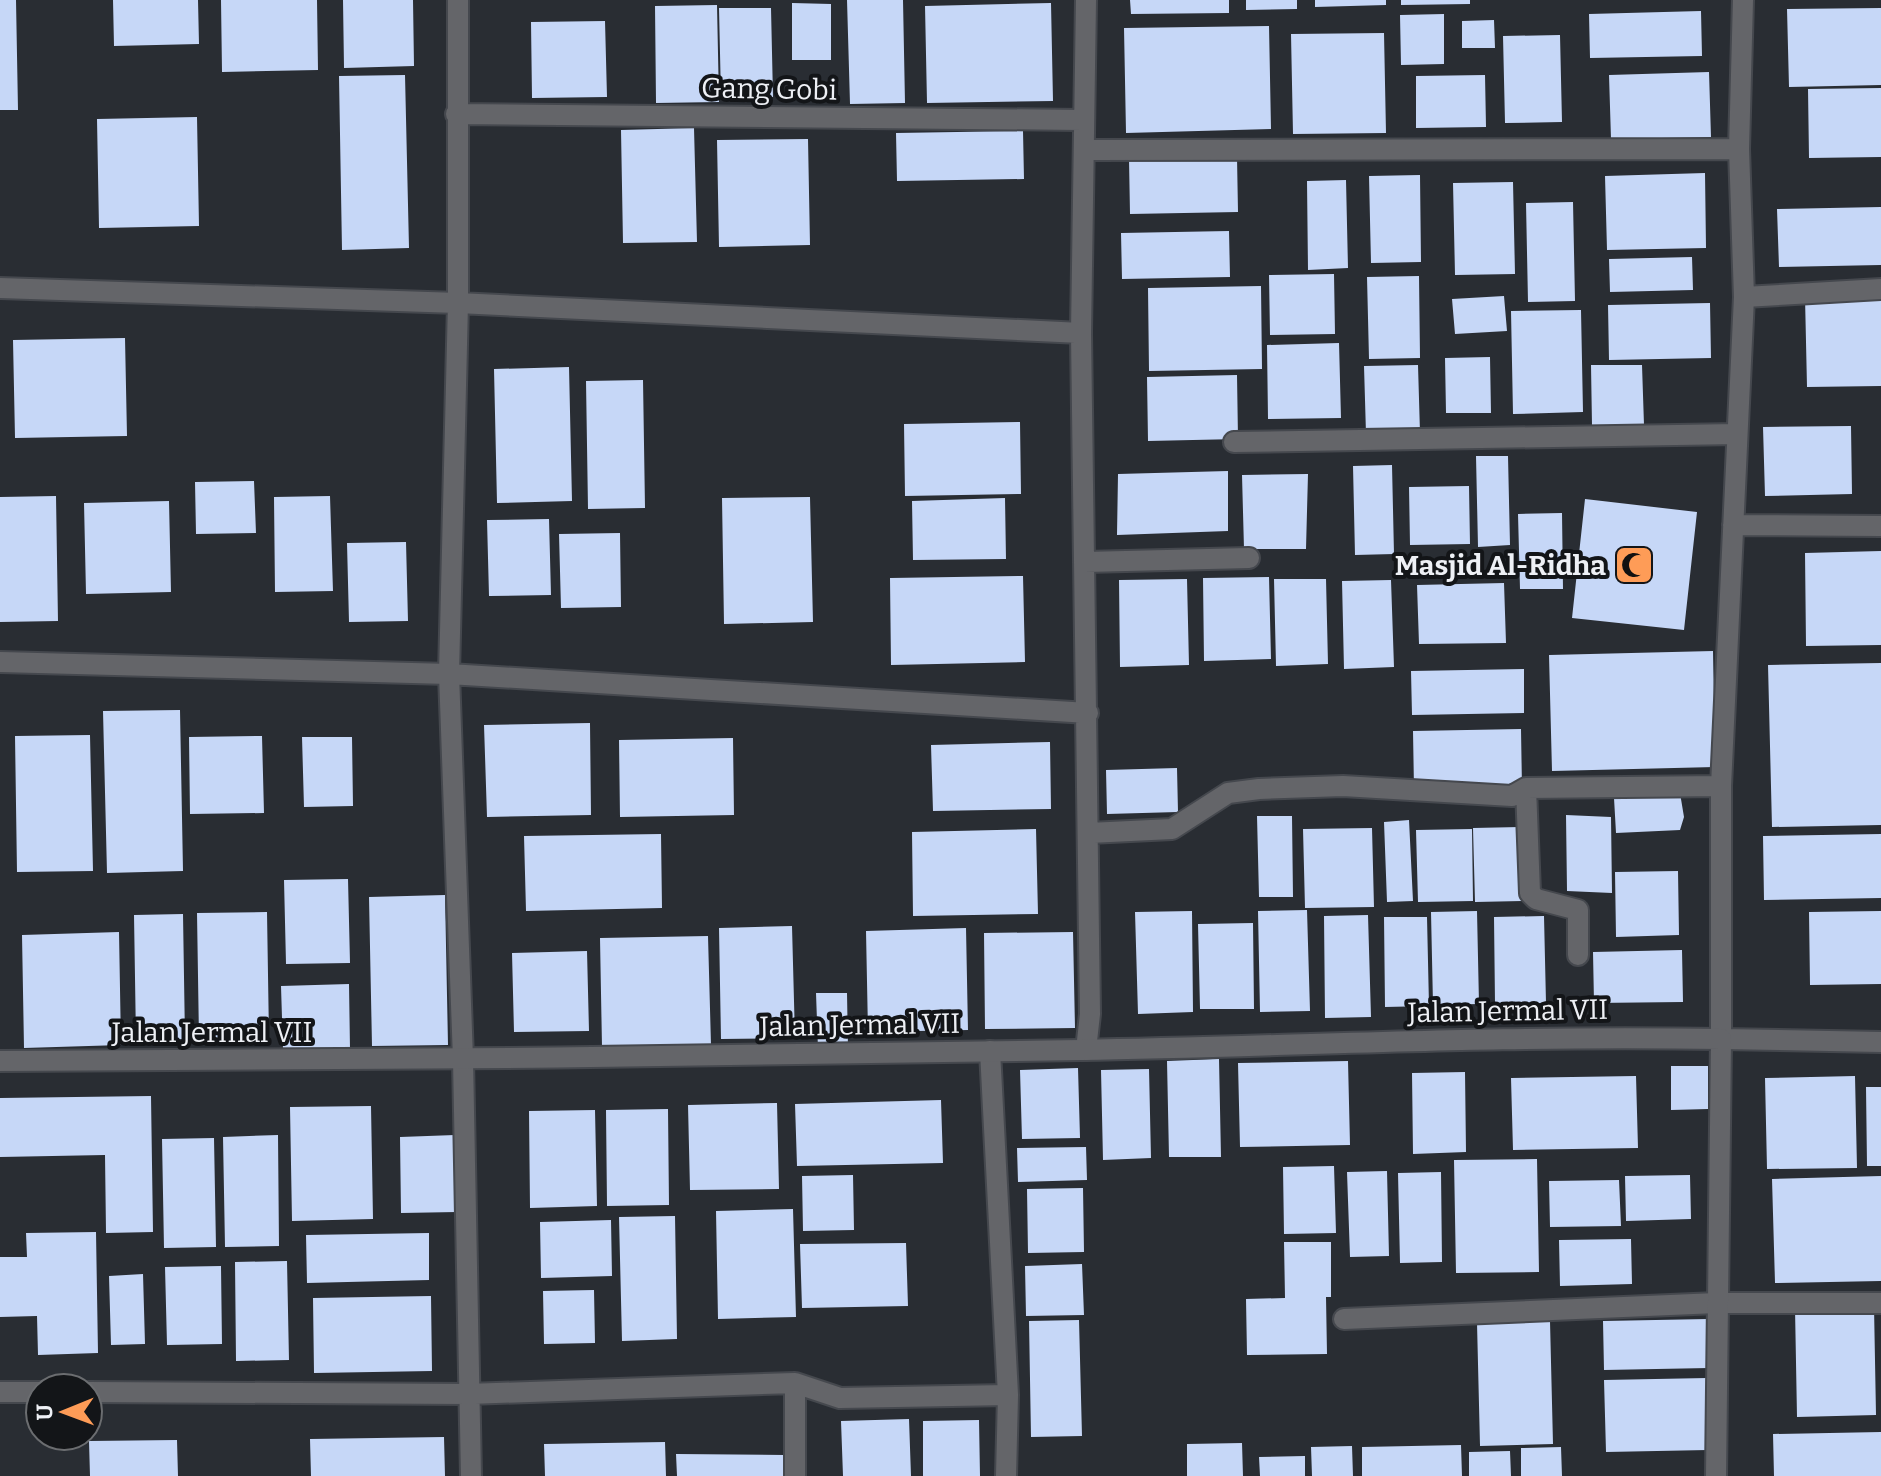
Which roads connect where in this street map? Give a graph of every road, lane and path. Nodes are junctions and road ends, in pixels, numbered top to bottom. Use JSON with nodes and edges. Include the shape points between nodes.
{"nodes":[{"id":1,"x":458,"y":0,"type":"edge"},
{"id":2,"x":1086,"y":0,"type":"edge"},
{"id":3,"x":1743,"y":0,"type":"edge"},
{"id":4,"x":456,"y":114,"type":"junction"},
{"id":5,"x":1082,"y":120,"type":"junction"},
{"id":6,"x":1739,"y":149,"type":"junction"},
{"id":7,"x":1084,"y":150,"type":"junction"},
{"id":8,"x":0,"y":288,"type":"edge"},
{"id":9,"x":1881,"y":289,"type":"edge"},
{"id":10,"x":1744,"y":297,"type":"junction"},
{"id":11,"x":458,"y":303,"type":"junction"},
{"id":12,"x":1081,"y":333,"type":"junction"},
{"id":13,"x":1737,"y":434,"type":"junction"},
{"id":14,"x":1234,"y":442,"type":"dead end"},
{"id":15,"x":1733,"y":525,"type":"junction"},
{"id":16,"x":1881,"y":526,"type":"edge"},
{"id":17,"x":1249,"y":558,"type":"dead end"},
{"id":18,"x":1085,"y":562,"type":"junction"},
{"id":19,"x":0,"y":662,"type":"edge"},
{"id":20,"x":449,"y":674,"type":"junction"},
{"id":21,"x":1088,"y":713,"type":"junction"},
{"id":22,"x":1721,"y":786,"type":"junction"},
{"id":23,"x":1526,"y":788,"type":"junction"},
{"id":24,"x":1089,"y":833,"type":"junction"},
{"id":25,"x":1578,"y":955,"type":"dead end"},
{"id":26,"x":1721,"y":1039,"type":"junction"},
{"id":27,"x":1881,"y":1042,"type":"edge"},
{"id":28,"x":1086,"y":1050,"type":"junction"},
{"id":29,"x":990,"y":1051,"type":"junction"},
{"id":30,"x":463,"y":1059,"type":"junction"},
{"id":31,"x":0,"y":1061,"type":"edge"},
{"id":32,"x":1717,"y":1303,"type":"junction"},
{"id":33,"x":1881,"y":1303,"type":"edge"},
{"id":34,"x":1344,"y":1319,"type":"dead end"},
{"id":35,"x":795,"y":1383,"type":"junction"},
{"id":36,"x":0,"y":1392,"type":"edge"},
{"id":37,"x":24,"y":1392,"type":"edge"},
{"id":38,"x":104,"y":1392,"type":"edge"},
{"id":39,"x":468,"y":1394,"type":"junction"},
{"id":40,"x":1008,"y":1395,"type":"junction"},
{"id":41,"x":471,"y":1476,"type":"edge"},
{"id":42,"x":795,"y":1476,"type":"edge"},
{"id":43,"x":1006,"y":1476,"type":"edge"},
{"id":44,"x":1716,"y":1476,"type":"edge"}],
"edges":[{"from":1,"to":4,"type":"street"},
{"from":2,"to":5,"type":"street"},
{"from":3,"to":6,"type":"street"},
{"from":4,"to":5,"type":"street","name":"Gang Gobi"},
{"from":4,"to":11,"type":"street"},
{"from":5,"to":7,"type":"street"},
{"from":6,"to":7,"type":"street"},
{"from":6,"to":10,"type":"street"},
{"from":7,"to":12,"type":"street"},
{"from":8,"to":11,"type":"street"},
{"from":9,"to":10,"type":"street"},
{"from":10,"to":13,"type":"street"},
{"from":11,"to":12,"type":"street"},
{"from":11,"to":20,"type":"street"},
{"from":12,"to":18,"type":"street"},
{"from":13,"to":14,"type":"street"},
{"from":13,"to":15,"type":"street"},
{"from":15,"to":16,"type":"street"},
{"from":15,"to":22,"type":"street"},
{"from":17,"to":18,"type":"street"},
{"from":18,"to":21,"type":"street"},
{"from":19,"to":20,"type":"street"},
{"from":20,"to":21,"type":"street"},
{"from":20,"to":30,"type":"street"},
{"from":21,"to":24,"type":"street"},
{"from":22,"to":23,"type":"street"},
{"from":22,"to":26,"type":"street"},
{"from":23,"to":24,"type":"street","via":[[1512,796],[1343,786],[1259,789],[1228,793],[1172,829]]},
{"from":23,"to":25,"type":"street","via":[[1530,893],[1578,910]]},
{"from":24,"to":28,"type":"street"},
{"from":26,"to":27,"type":"street","name":"Jalan Jermal VII"},
{"from":26,"to":28,"type":"street","name":"Jalan Jermal VII","via":[[1586,1036]]},
{"from":26,"to":32,"type":"street"},
{"from":28,"to":29,"type":"street","name":"Jalan Jermal VII"},
{"from":29,"to":30,"type":"street","name":"Jalan Jermal VII"},
{"from":29,"to":40,"type":"street"},
{"from":30,"to":31,"type":"street","name":"Jalan Jermal VII"},
{"from":30,"to":39,"type":"street"},
{"from":32,"to":33,"type":"street"},
{"from":32,"to":34,"type":"street"},
{"from":32,"to":44,"type":"street"},
{"from":35,"to":39,"type":"street"},
{"from":35,"to":40,"type":"street","via":[[840,1398]]},
{"from":35,"to":42,"type":"street"},
{"from":36,"to":37,"type":"street"},
{"from":38,"to":39,"type":"street"},
{"from":39,"to":41,"type":"street"},
{"from":40,"to":43,"type":"street"}]}
